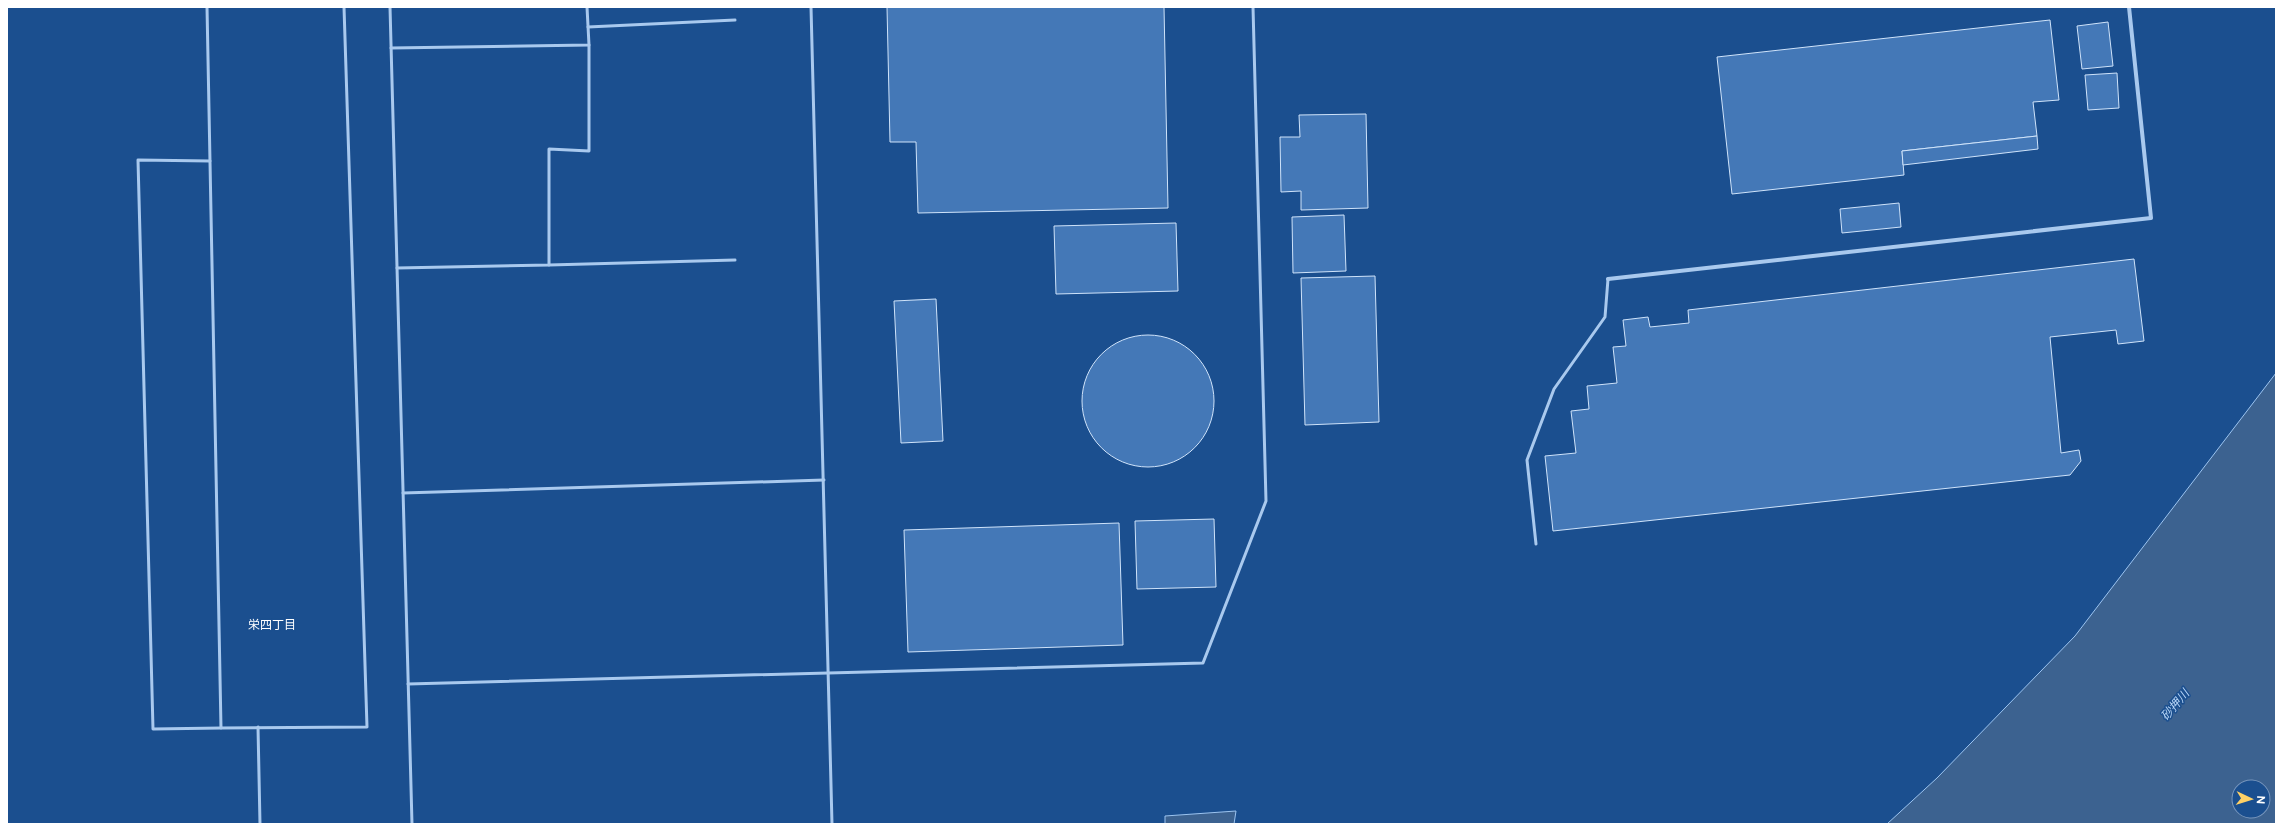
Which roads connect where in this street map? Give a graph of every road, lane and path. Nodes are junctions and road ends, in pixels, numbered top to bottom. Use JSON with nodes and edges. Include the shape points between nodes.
{"nodes":[{"id":1,"x":207,"y":7,"type":"edge"},
{"id":2,"x":344,"y":7,"type":"edge"},
{"id":3,"x":390,"y":7,"type":"edge"},
{"id":4,"x":587,"y":7,"type":"edge"},
{"id":5,"x":811,"y":7,"type":"edge"},
{"id":6,"x":1253,"y":7,"type":"edge"},
{"id":7,"x":2129,"y":7,"type":"edge"},
{"id":8,"x":736,"y":20,"type":"dead end"},
{"id":9,"x":588,"y":27,"type":"junction"},
{"id":10,"x":589,"y":45,"type":"junction"},
{"id":11,"x":391,"y":48,"type":"junction"},
{"id":12,"x":210,"y":161,"type":"junction"},
{"id":13,"x":735,"y":260,"type":"dead end"},
{"id":14,"x":549,"y":265,"type":"junction"},
{"id":15,"x":397,"y":268,"type":"junction"},
{"id":16,"x":1608,"y":279,"type":"joint"},
{"id":17,"x":824,"y":480,"type":"junction"},
{"id":18,"x":403,"y":493,"type":"junction"},
{"id":19,"x":1536,"y":544,"type":"dead end"},
{"id":20,"x":828,"y":671,"type":"junction"},
{"id":21,"x":408,"y":684,"type":"junction"},
{"id":22,"x":258,"y":727,"type":"junction"},
{"id":23,"x":221,"y":728,"type":"junction"},
{"id":24,"x":260,"y":824,"type":"edge"},
{"id":25,"x":412,"y":824,"type":"edge"},
{"id":26,"x":832,"y":824,"type":"edge"}],
"edges":[{"from":1,"to":12,"type":"lane"},
{"from":2,"to":22,"type":"lane","via":[[367,727]]},
{"from":3,"to":11,"type":"lane"},
{"from":4,"to":9,"type":"lane"},
{"from":5,"to":17,"type":"lane"},
{"from":6,"to":20,"type":"lane","via":[[1266,501],[1202,663]]},
{"from":7,"to":16,"type":"street","via":[[2151,218]]},
{"from":8,"to":9,"type":"lane"},
{"from":9,"to":10,"type":"lane"},
{"from":10,"to":11,"type":"lane"},
{"from":10,"to":14,"type":"lane","via":[[589,150],[549,149]]},
{"from":11,"to":15,"type":"lane"},
{"from":12,"to":23,"type":"lane"},
{"from":12,"to":23,"type":"lane","via":[[138,160],[153,729]]},
{"from":13,"to":14,"type":"lane"},
{"from":14,"to":15,"type":"lane"},
{"from":15,"to":18,"type":"lane"},
{"from":16,"to":19,"type":"lane","via":[[1605,317],[1554,389],[1527,460]]},
{"from":17,"to":18,"type":"lane"},
{"from":17,"to":20,"type":"lane"},
{"from":18,"to":21,"type":"lane"},
{"from":20,"to":21,"type":"lane"},
{"from":20,"to":26,"type":"lane"},
{"from":21,"to":25,"type":"lane"},
{"from":22,"to":23,"type":"lane"},
{"from":22,"to":24,"type":"lane"}]}
